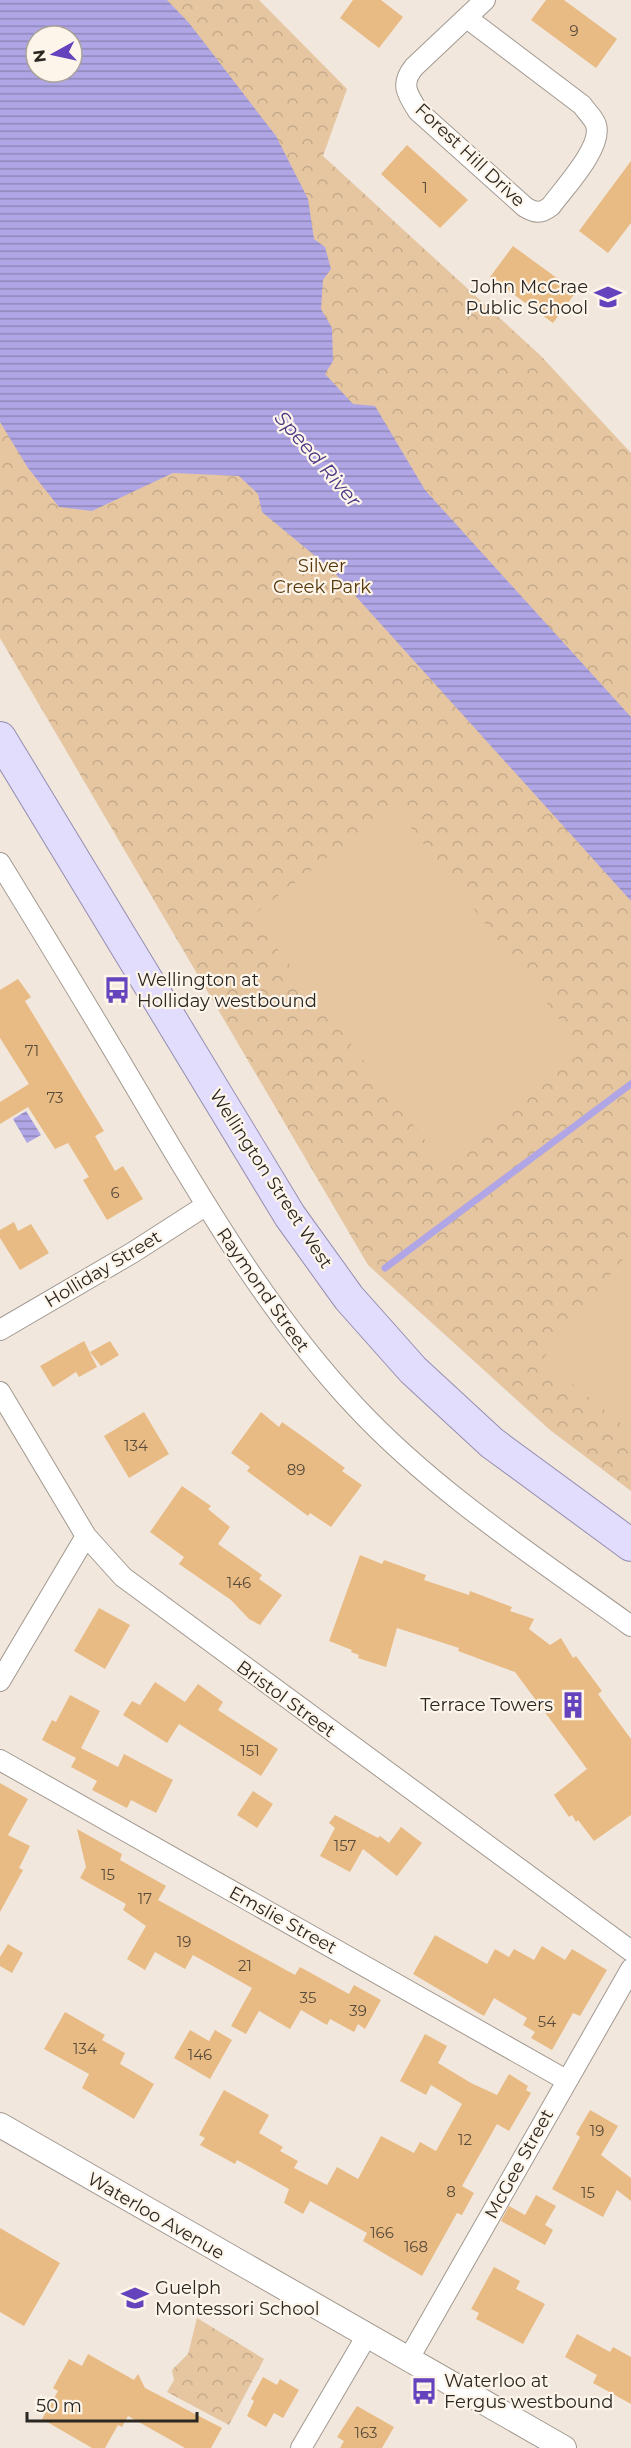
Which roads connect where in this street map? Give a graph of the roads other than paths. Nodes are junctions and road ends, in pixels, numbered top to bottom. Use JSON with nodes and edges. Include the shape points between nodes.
{"nodes":[{"id":1,"x":485,"y":0,"type":"edge"},
{"id":2,"x":467,"y":18,"type":"junction"},
{"id":3,"x":0,"y":738,"type":"edge"},
{"id":4,"x":0,"y":863,"type":"edge"},
{"id":5,"x":205,"y":1206,"type":"junction"},
{"id":6,"x":0,"y":1330,"type":"edge"},
{"id":7,"x":0,"y":1392,"type":"edge"},
{"id":8,"x":86,"y":1536,"type":"junction"},
{"id":9,"x":631,"y":1545,"type":"edge"},
{"id":10,"x":631,"y":1626,"type":"edge"},
{"id":11,"x":0,"y":1681,"type":"edge"},
{"id":12,"x":0,"y":1760,"type":"edge"},
{"id":13,"x":631,"y":1951,"type":"edge"},
{"id":14,"x":631,"y":1969,"type":"edge"},
{"id":15,"x":566,"y":2080,"type":"junction"},
{"id":16,"x":0,"y":2126,"type":"edge"},
{"id":17,"x":366,"y":2337,"type":"junction"},
{"id":18,"x":408,"y":2360,"type":"junction"},
{"id":19,"x":301,"y":2448,"type":"edge"},
{"id":20,"x":564,"y":2448,"type":"edge"}],
"edges":[{"from":1,"to":2,"type":"street","name":"Forest Hill Drive"},
{"from":2,"to":2,"type":"street","name":"Forest Hill Drive","via":[[406,77],[406,92],[417,111],[525,207],[544,212],[591,152],[597,138],[596,124],[582,105]]},
{"from":3,"to":9,"type":"main road","name":"Wellington Street West","via":[[290,1216],[349,1298],[412,1370],[492,1443]]},
{"from":4,"to":5,"type":"street","name":"Raymond Street"},
{"from":5,"to":6,"type":"street","name":"Holliday Street"},
{"from":5,"to":10,"type":"street","name":"Raymond Street","via":[[286,1326],[357,1409],[409,1459]]},
{"from":7,"to":8,"type":"street","name":"Bristol Street"},
{"from":8,"to":11,"type":"street"},
{"from":8,"to":13,"type":"street","name":"Bristol Street","via":[[123,1577],[172,1615]]},
{"from":12,"to":15,"type":"street","name":"Emslie Street"},
{"from":14,"to":15,"type":"street","name":"McGee Street"},
{"from":15,"to":18,"type":"street","name":"McGee Street"},
{"from":16,"to":17,"type":"street","name":"Waterloo Avenue"},
{"from":17,"to":18,"type":"street","name":"Waterloo Avenue"},
{"from":17,"to":19,"type":"street"},
{"from":18,"to":20,"type":"street","name":"Waterloo Avenue"}]}
